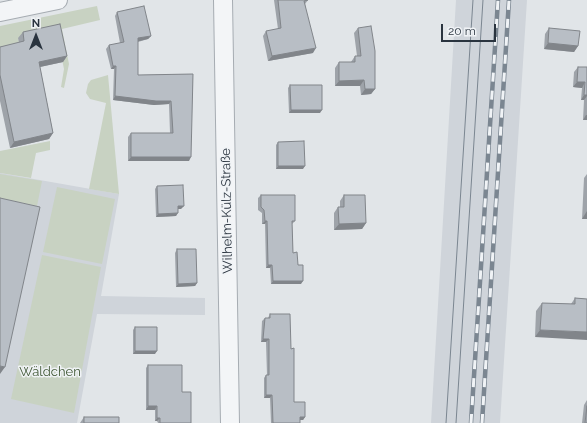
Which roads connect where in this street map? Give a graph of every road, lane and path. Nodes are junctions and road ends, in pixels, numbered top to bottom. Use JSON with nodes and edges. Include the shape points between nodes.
{"nodes":[{"id":1,"x":58,"y":0,"type":"edge"},
{"id":2,"x":223,"y":0,"type":"edge"},
{"id":3,"x":0,"y":12,"type":"edge"},
{"id":4,"x":230,"y":423,"type":"edge"}],
"edges":[{"from":1,"to":3,"type":"street"},
{"from":2,"to":4,"type":"street","name":"Wilhelm-Külz-Straße"}]}
